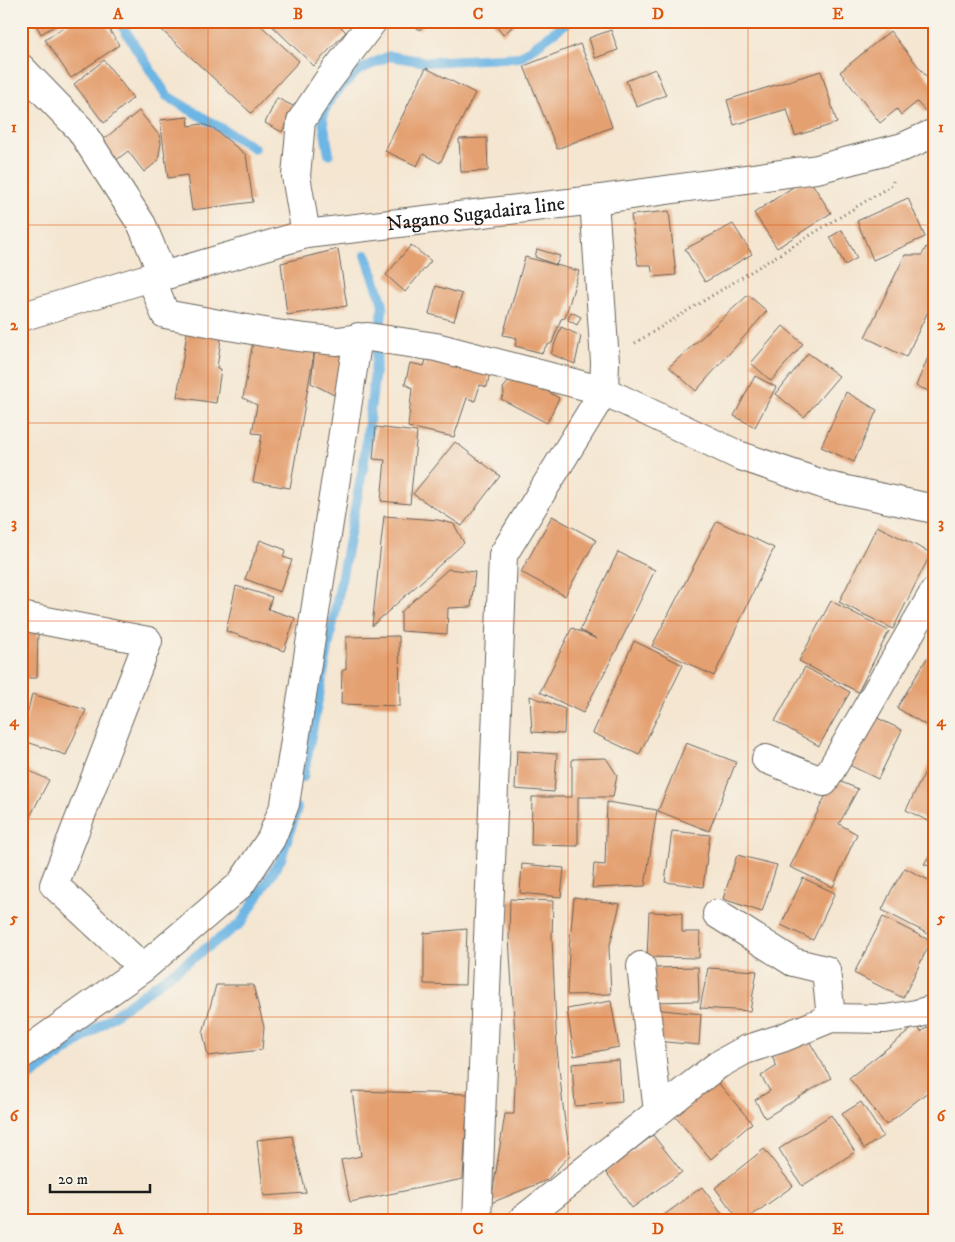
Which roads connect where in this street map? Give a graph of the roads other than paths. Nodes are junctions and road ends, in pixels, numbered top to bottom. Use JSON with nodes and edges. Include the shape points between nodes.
{"nodes":[{"id":1,"x":372,"y":22,"type":"edge"},
{"id":2,"x":21,"y":68,"type":"edge"},
{"id":3,"x":934,"y":133,"type":"edge"},
{"id":4,"x":594,"y":200,"type":"junction"},
{"id":5,"x":306,"y":234,"type":"junction"},
{"id":6,"x":157,"y":276,"type":"junction"},
{"id":7,"x":21,"y":317,"type":"edge"},
{"id":8,"x":371,"y":337,"type":"junction"},
{"id":9,"x":604,"y":391,"type":"junction"},
{"id":10,"x":934,"y":509,"type":"edge"},
{"id":11,"x":934,"y":592,"type":"edge"},
{"id":12,"x":21,"y":616,"type":"edge"},
{"id":13,"x":766,"y":759,"type":"dead end"},
{"id":14,"x":717,"y":914,"type":"dead end"},
{"id":15,"x":641,"y":966,"type":"dead end"},
{"id":16,"x":143,"y":968,"type":"junction"},
{"id":17,"x":934,"y":1009,"type":"edge"},
{"id":18,"x":831,"y":1018,"type":"junction"},
{"id":19,"x":21,"y":1055,"type":"edge"},
{"id":20,"x":658,"y":1112,"type":"junction"},
{"id":21,"x":477,"y":1221,"type":"edge"},
{"id":22,"x":521,"y":1221,"type":"edge"}],
"edges":[{"from":1,"to":5,"type":"street","via":[[301,121],[296,176]]},
{"from":2,"to":6,"type":"street","via":[[80,128],[142,225]]},
{"from":3,"to":4,"type":"street","name":"Nagano Sugadaira line","via":[[902,147],[817,169]]},
{"from":4,"to":5,"type":"street","name":"Nagano Sugadaira line"},
{"from":4,"to":9,"type":"street","via":[[605,362]]},
{"from":5,"to":6,"type":"street","name":"Nagano Sugadaira line"},
{"from":6,"to":7,"type":"street","name":"Nagano Sugadaira line"},
{"from":6,"to":8,"type":"street","via":[[165,314],[340,341]]},
{"from":8,"to":9,"type":"street","via":[[436,347]]},
{"from":8,"to":16,"type":"street","via":[[285,804],[271,839],[240,885]]},
{"from":9,"to":10,"type":"street","via":[[738,454],[828,486]]},
{"from":9,"to":21,"type":"street","via":[[503,555]]},
{"from":11,"to":13,"type":"street","via":[[824,782]]},
{"from":12,"to":16,"type":"street","via":[[148,641],[54,885]]},
{"from":14,"to":18,"type":"street","via":[[793,962],[826,970]]},
{"from":15,"to":20,"type":"street"},
{"from":16,"to":19,"type":"street"},
{"from":17,"to":18,"type":"street","via":[[885,1019]]},
{"from":18,"to":20,"type":"street","via":[[744,1050],[718,1065]]},
{"from":20,"to":22,"type":"street"}]}
